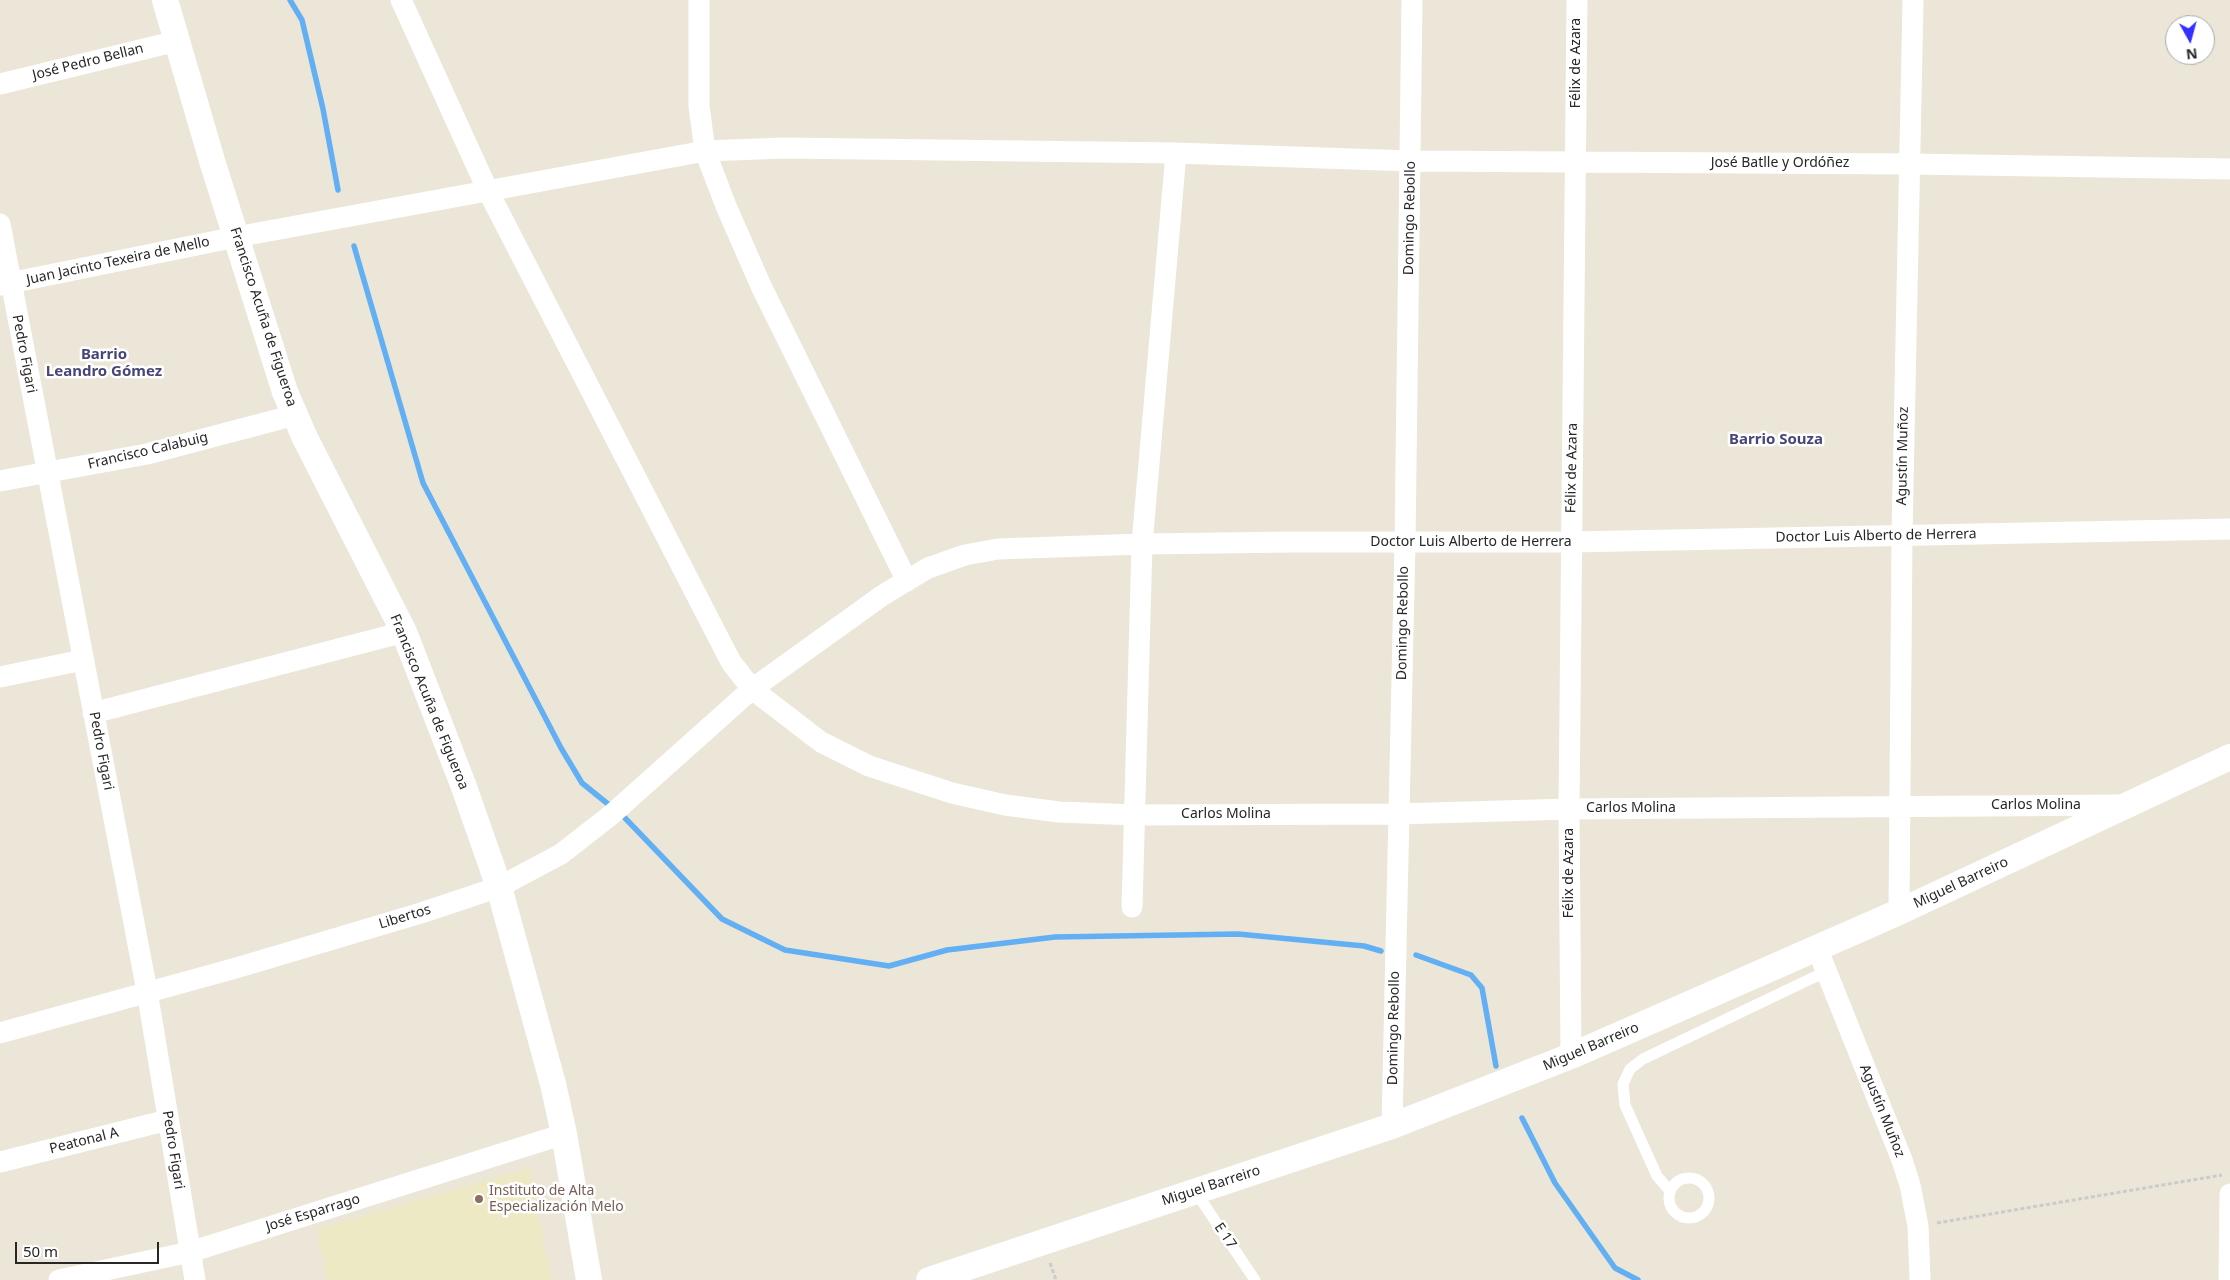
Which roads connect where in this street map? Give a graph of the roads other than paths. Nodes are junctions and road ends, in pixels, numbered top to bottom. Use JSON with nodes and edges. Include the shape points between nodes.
{"nodes":[{"id":1,"x":165,"y":0,"type":"edge"},
{"id":2,"x":401,"y":0,"type":"edge"},
{"id":3,"x":699,"y":0,"type":"edge"},
{"id":4,"x":1412,"y":0,"type":"edge"},
{"id":5,"x":1577,"y":0,"type":"edge"},
{"id":6,"x":1913,"y":0,"type":"edge"},
{"id":7,"x":177,"y":41,"type":"junction"},
{"id":8,"x":0,"y":84,"type":"edge"},
{"id":9,"x":705,"y":151,"type":"junction"},
{"id":10,"x":1176,"y":154,"type":"junction"},
{"id":11,"x":1411,"y":161,"type":"junction"},
{"id":12,"x":1576,"y":162,"type":"junction"},
{"id":13,"x":1909,"y":164,"type":"junction"},
{"id":14,"x":2230,"y":169,"type":"edge"},
{"id":15,"x":488,"y":191,"type":"junction"},
{"id":16,"x":0,"y":224,"type":"edge"},
{"id":17,"x":236,"y":237,"type":"junction"},
{"id":18,"x":6,"y":284,"type":"edge"},
{"id":19,"x":295,"y":415,"type":"junction"},
{"id":20,"x":47,"y":473,"type":"junction"},
{"id":21,"x":0,"y":481,"type":"edge"},
{"id":22,"x":2230,"y":529,"type":"edge"},
{"id":23,"x":1902,"y":535,"type":"junction"},
{"id":24,"x":1571,"y":542,"type":"junction"},
{"id":25,"x":1405,"y":543,"type":"junction"},
{"id":26,"x":1142,"y":544,"type":"junction"},
{"id":27,"x":907,"y":581,"type":"junction"},
{"id":28,"x":404,"y":632,"type":"junction"},
{"id":29,"x":83,"y":660,"type":"junction"},
{"id":30,"x":0,"y":677,"type":"edge"},
{"id":31,"x":752,"y":689,"type":"junction"},
{"id":32,"x":93,"y":713,"type":"junction"},
{"id":33,"x":2230,"y":757,"type":"edge"},
{"id":34,"x":2128,"y":805,"type":"junction"},
{"id":35,"x":1901,"y":806,"type":"junction"},
{"id":36,"x":1569,"y":809,"type":"junction"},
{"id":37,"x":1398,"y":814,"type":"junction"},
{"id":38,"x":1135,"y":815,"type":"junction"},
{"id":39,"x":499,"y":887,"type":"junction"},
{"id":40,"x":1132,"y":908,"type":"dead end"},
{"id":41,"x":1899,"y":912,"type":"junction"},
{"id":42,"x":1822,"y":960,"type":"junction"},
{"id":43,"x":147,"y":991,"type":"junction"},
{"id":44,"x":0,"y":1033,"type":"edge"},
{"id":45,"x":1571,"y":1056,"type":"junction"},
{"id":46,"x":168,"y":1120,"type":"junction"},
{"id":47,"x":1392,"y":1126,"type":"junction"},
{"id":48,"x":564,"y":1134,"type":"junction"},
{"id":49,"x":0,"y":1162,"type":"edge"},
{"id":50,"x":1195,"y":1191,"type":"junction"},
{"id":51,"x":1670,"y":1191,"type":"dead end"},
{"id":52,"x":2230,"y":1194,"type":"edge"},
{"id":53,"x":190,"y":1252,"type":"junction"},
{"id":54,"x":936,"y":1279,"type":"edge"},
{"id":55,"x":59,"y":1280,"type":"edge"},
{"id":56,"x":195,"y":1280,"type":"edge"},
{"id":57,"x":588,"y":1280,"type":"edge"},
{"id":58,"x":1255,"y":1280,"type":"edge"},
{"id":59,"x":1920,"y":1280,"type":"edge"},
{"id":60,"x":2229,"y":1280,"type":"edge"}],
"edges":[{"from":1,"to":7,"type":"street","name":"Francisco Acuña de Figueroa"},
{"from":2,"to":15,"type":"street","name":"Carlos Molina"},
{"from":3,"to":9,"type":"street","via":[[699,106]]},
{"from":4,"to":11,"type":"street","name":"Domingo Rebollo"},
{"from":5,"to":12,"type":"street","name":"Félix de Azara"},
{"from":6,"to":13,"type":"street","name":"Agustín Muñoz"},
{"from":7,"to":8,"type":"street","name":"José Pedro Bellan"},
{"from":7,"to":17,"type":"street","name":"Francisco Acuña de Figueroa"},
{"from":9,"to":10,"type":"street","name":"José Batlle y Ordóñez","via":[[784,148]]},
{"from":9,"to":15,"type":"street","name":"Juan Jacinto Texeira de Mello"},
{"from":9,"to":27,"type":"street","via":[[761,286]]},
{"from":10,"to":11,"type":"street","name":"José Batlle y Ordóñez"},
{"from":10,"to":26,"type":"street"},
{"from":11,"to":12,"type":"street","name":"José Batlle y Ordóñez"},
{"from":11,"to":25,"type":"street","name":"Domingo Rebollo"},
{"from":12,"to":13,"type":"street","name":"José Batlle y Ordóñez"},
{"from":12,"to":24,"type":"street","name":"Félix de Azara"},
{"from":13,"to":14,"type":"street","name":"José Batlle y Ordóñez"},
{"from":13,"to":23,"type":"street","name":"Agustín Muñoz"},
{"from":15,"to":17,"type":"street","name":"Juan Jacinto Texeira de Mello"},
{"from":15,"to":31,"type":"street","name":"Carlos Molina","via":[[732,662]]},
{"from":16,"to":18,"type":"street","name":"Pedro Figari"},
{"from":17,"to":18,"type":"street","name":"Juan Jacinto Texeira de Mello"},
{"from":17,"to":19,"type":"street","name":"Francisco Acuña de Figueroa"},
{"from":18,"to":20,"type":"street","name":"Pedro Figari"},
{"from":19,"to":20,"type":"street","name":"Francisco Calabuig","via":[[147,454]]},
{"from":19,"to":28,"type":"street","name":"Francisco Acuña de Figueroa"},
{"from":20,"to":21,"type":"street","name":"Francisco Calabuig"},
{"from":20,"to":29,"type":"street","name":"Pedro Figari"},
{"from":22,"to":23,"type":"street","name":"Doctor Luis Alberto de Herrera"},
{"from":23,"to":24,"type":"street","name":"Doctor Luis Alberto de Herrera"},
{"from":23,"to":35,"type":"street","name":"Agustín Muñoz"},
{"from":24,"to":25,"type":"street","name":"Doctor Luis Alberto de Herrera"},
{"from":24,"to":36,"type":"street","name":"Félix de Azara"},
{"from":25,"to":26,"type":"street","name":"Doctor Luis Alberto de Herrera"},
{"from":25,"to":37,"type":"street","name":"Domingo Rebollo"},
{"from":26,"to":27,"type":"street","name":"Doctor Luis Alberto de Herrera","via":[[998,549],[956,558],[928,568]]},
{"from":26,"to":38,"type":"street"},
{"from":27,"to":31,"type":"street","name":"Doctor Luis Alberto de Herrera"},
{"from":28,"to":32,"type":"street"},
{"from":28,"to":39,"type":"street","name":"Francisco Acuña de Figueroa"},
{"from":29,"to":30,"type":"street"},
{"from":29,"to":32,"type":"street","name":"Pedro Figari"},
{"from":31,"to":38,"type":"street","name":"Carlos Molina","via":[[821,742],[868,766],[952,793],[1005,804],[1059,812]]},
{"from":31,"to":39,"type":"street","name":"Libertos","via":[[604,821],[561,854]]},
{"from":32,"to":43,"type":"street","name":"Pedro Figari"},
{"from":33,"to":34,"type":"street","name":"Miguel Barreiro"},
{"from":34,"to":35,"type":"street","name":"Carlos Molina"},
{"from":34,"to":41,"type":"street","name":"Miguel Barreiro"},
{"from":35,"to":36,"type":"street","name":"Carlos Molina"},
{"from":35,"to":41,"type":"street","name":"Agustín Muñoz"},
{"from":36,"to":37,"type":"street","name":"Carlos Molina"},
{"from":36,"to":45,"type":"street","name":"Félix de Azara"},
{"from":37,"to":38,"type":"street","name":"Carlos Molina"},
{"from":37,"to":47,"type":"street","name":"Domingo Rebollo"},
{"from":38,"to":40,"type":"street"},
{"from":39,"to":43,"type":"street","name":"Libertos","via":[[236,968]]},
{"from":39,"to":48,"type":"street","name":"Francisco Acuña de Figueroa"},
{"from":41,"to":42,"type":"street","name":"Miguel Barreiro"},
{"from":42,"to":45,"type":"street","name":"Miguel Barreiro"},
{"from":42,"to":51,"type":"lane","via":[[1630,1070],[1623,1084],[1625,1105],[1657,1176]]},
{"from":42,"to":59,"type":"street","name":"Agustín Muñoz","via":[[1910,1185],[1918,1226]]},
{"from":43,"to":44,"type":"street","name":"Libertos"},
{"from":43,"to":46,"type":"street","name":"Pedro Figari"},
{"from":45,"to":47,"type":"street","name":"Miguel Barreiro"},
{"from":46,"to":49,"type":"street","name":"Peatonal A"},
{"from":46,"to":53,"type":"street","name":"Pedro Figari"},
{"from":47,"to":50,"type":"street","name":"Miguel Barreiro"},
{"from":48,"to":53,"type":"street","name":"José Esparrago"},
{"from":48,"to":57,"type":"street","name":"Francisco Acuña de Figueroa"},
{"from":50,"to":54,"type":"street","name":"Miguel Barreiro"},
{"from":50,"to":58,"type":"lane","name":"E 17"},
{"from":52,"to":60,"type":"street"},
{"from":53,"to":55,"type":"street","name":"José Esparrago"},
{"from":53,"to":56,"type":"street","name":"Pedro Figari"}]}
